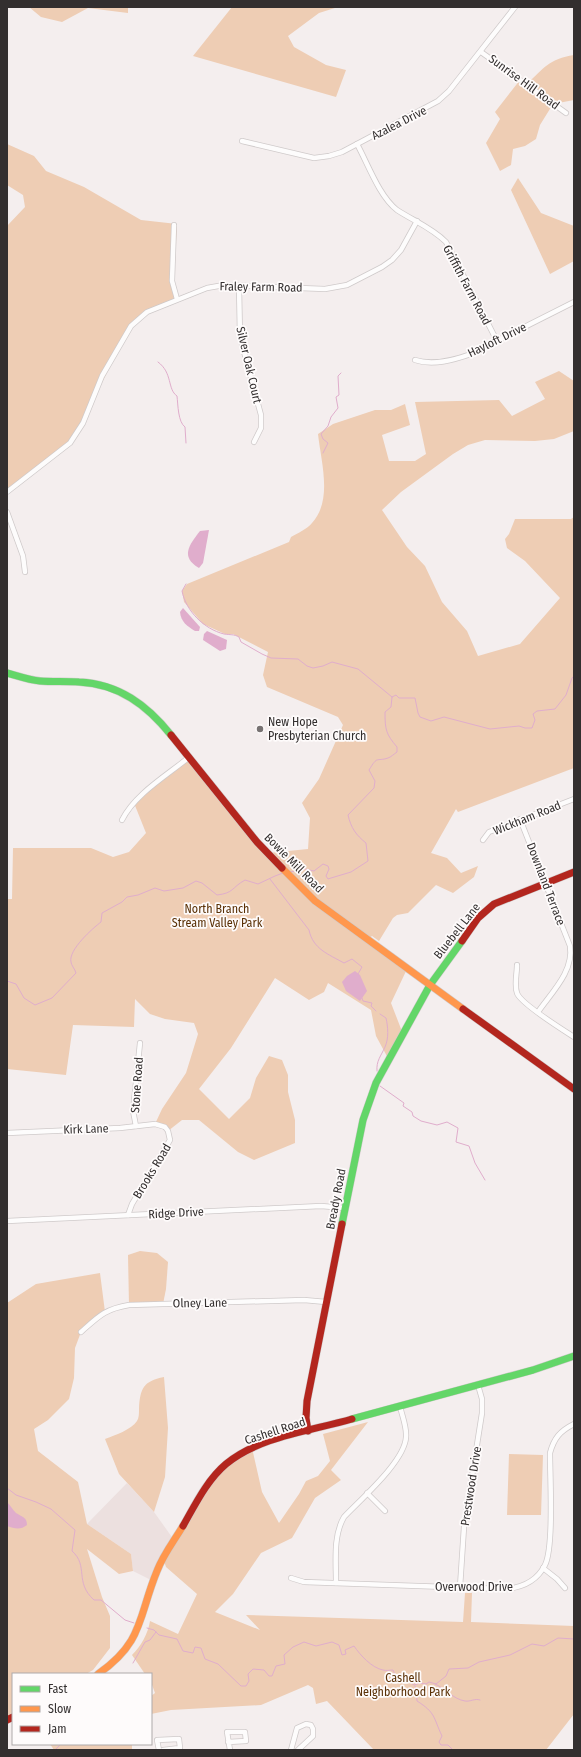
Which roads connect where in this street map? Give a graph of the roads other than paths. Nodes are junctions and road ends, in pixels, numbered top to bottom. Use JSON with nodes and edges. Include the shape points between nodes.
{"nodes":[{"id":1,"x":515,"y":7,"type":"edge"},
{"id":2,"x":481,"y":52,"type":"junction"},
{"id":3,"x":566,"y":113,"type":"dead end"},
{"id":4,"x":242,"y":141,"type":"dead end"},
{"id":5,"x":358,"y":144,"type":"junction"},
{"id":6,"x":417,"y":221,"type":"junction"},
{"id":7,"x":174,"y":225,"type":"dead end"},
{"id":8,"x":239,"y":286,"type":"junction"},
{"id":9,"x":177,"y":299,"type":"junction"},
{"id":10,"x":574,"y":302,"type":"edge"},
{"id":11,"x":497,"y":341,"type":"junction"},
{"id":12,"x":415,"y":360,"type":"dead end"},
{"id":13,"x":254,"y":442,"type":"dead end"},
{"id":14,"x":7,"y":492,"type":"edge"},
{"id":15,"x":7,"y":512,"type":"edge"},
{"id":16,"x":26,"y":572,"type":"dead end"},
{"id":17,"x":7,"y":673,"type":"edge"},
{"id":18,"x":188,"y":758,"type":"junction"},
{"id":19,"x":574,"y":799,"type":"edge"},
{"id":20,"x":520,"y":819,"type":"junction"},
{"id":21,"x":122,"y":820,"type":"dead end"},
{"id":22,"x":483,"y":840,"type":"dead end"},
{"id":23,"x":574,"y":872,"type":"edge"},
{"id":24,"x":545,"y":883,"type":"junction"},
{"id":25,"x":572,"y":945,"type":"edge"},
{"id":26,"x":517,"y":965,"type":"dead end"},
{"id":27,"x":430,"y":985,"type":"junction"},
{"id":28,"x":538,"y":1012,"type":"junction"},
{"id":29,"x":574,"y":1037,"type":"edge"},
{"id":30,"x":140,"y":1043,"type":"dead end"},
{"id":31,"x":574,"y":1089,"type":"edge"},
{"id":32,"x":136,"y":1126,"type":"junction"},
{"id":33,"x":165,"y":1127,"type":"joint"},
{"id":34,"x":7,"y":1133,"type":"edge"},
{"id":35,"x":345,"y":1208,"type":"junction"},
{"id":36,"x":128,"y":1215,"type":"junction"},
{"id":37,"x":7,"y":1221,"type":"edge"},
{"id":38,"x":326,"y":1302,"type":"junction"},
{"id":39,"x":81,"y":1332,"type":"dead end"},
{"id":40,"x":574,"y":1356,"type":"edge"},
{"id":41,"x":478,"y":1385,"type":"junction"},
{"id":42,"x":400,"y":1406,"type":"junction"},
{"id":43,"x":574,"y":1424,"type":"edge"},
{"id":44,"x":308,"y":1431,"type":"junction"},
{"id":45,"x":367,"y":1493,"type":"junction"},
{"id":46,"x":385,"y":1511,"type":"dead end"},
{"id":47,"x":543,"y":1568,"type":"junction"},
{"id":48,"x":291,"y":1578,"type":"dead end"},
{"id":49,"x":336,"y":1583,"type":"junction"},
{"id":50,"x":460,"y":1587,"type":"junction"},
{"id":51,"x":565,"y":1588,"type":"dead end"},
{"id":52,"x":99,"y":1673,"type":"edge"},
{"id":53,"x":228,"y":1742,"type":"dead end"},
{"id":54,"x":158,"y":1750,"type":"edge"},
{"id":55,"x":163,"y":1750,"type":"edge"},
{"id":56,"x":170,"y":1750,"type":"edge"},
{"id":57,"x":230,"y":1750,"type":"edge"},
{"id":58,"x":291,"y":1750,"type":"edge"},
{"id":59,"x":298,"y":1750,"type":"edge"}],
"edges":[{"from":1,"to":2,"type":"street","name":"Azalea Drive"},
{"from":2,"to":3,"type":"street","name":"Sunrise Hill Road"},
{"from":2,"to":5,"type":"street","name":"Azalea Drive","via":[[438,101]]},
{"from":4,"to":5,"type":"street","name":"Azalea Drive","via":[[314,158],[329,156]]},
{"from":5,"to":6,"type":"street","name":"Griffith Farm Road","via":[[388,201],[396,209]]},
{"from":6,"to":8,"type":"street","name":"Fraley Farm Road","via":[[392,260],[347,285],[325,289]]},
{"from":6,"to":11,"type":"street","name":"Griffith Farm Road","via":[[437,233],[446,242]]},
{"from":7,"to":9,"type":"street","via":[[172,281]]},
{"from":8,"to":9,"type":"street","name":"Fraley Farm Road","via":[[207,288]]},
{"from":8,"to":13,"type":"street","name":"Silver Oak Court","via":[[240,337],[261,415],[261,428]]},
{"from":9,"to":14,"type":"street","name":"Fraley Farm Road","via":[[147,312],[131,326],[102,376],[76,435],[64,449]]},
{"from":10,"to":11,"type":"street","name":"Hayloft Drive"},
{"from":11,"to":12,"type":"street","name":"Hayloft Drive","via":[[460,358],[432,363]]},
{"from":15,"to":16,"type":"street","via":[[24,556]]},
{"from":17,"to":18,"type":"street","name":"Bowie Mill Road","via":[[39,681],[97,684],[128,695],[161,723]]},
{"from":18,"to":21,"type":"street","via":[[127,810]]},
{"from":18,"to":27,"type":"street","name":"Bowie Mill Road","via":[[257,842],[291,878],[336,918]]},
{"from":19,"to":20,"type":"street","name":"Wickham Road"},
{"from":20,"to":22,"type":"street","name":"Wickham Road","via":[[489,832]]},
{"from":20,"to":24,"type":"street","name":"Downland Terrace"},
{"from":23,"to":24,"type":"street","name":"Bluebell Lane"},
{"from":24,"to":25,"type":"street","name":"Downland Terrace"},
{"from":24,"to":27,"type":"street","name":"Bluebell Lane","via":[[490,907],[469,929]]},
{"from":25,"to":28,"type":"street","name":"Downland Terrace","via":[[571,959],[566,972]]},
{"from":26,"to":28,"type":"street","via":[[517,994],[522,1001]]},
{"from":27,"to":31,"type":"street","name":"Bowie Mill Road"},
{"from":27,"to":35,"type":"street","name":"Bready Road","via":[[370,1097]]},
{"from":28,"to":29,"type":"street"},
{"from":30,"to":32,"type":"street","name":"Stone Road","via":[[133,1111]]},
{"from":32,"to":33,"type":"street","name":"Kirk Lane","via":[[155,1124]]},
{"from":32,"to":34,"type":"street","name":"Kirk Lane"},
{"from":33,"to":36,"type":"street","name":"Brooks Road","via":[[170,1140]]},
{"from":35,"to":36,"type":"street","name":"Ridge Drive","via":[[320,1206]]},
{"from":35,"to":38,"type":"street","name":"Bready Road"},
{"from":36,"to":37,"type":"street","name":"Ridge Drive"},
{"from":38,"to":39,"type":"street","name":"Olney Lane","via":[[304,1300],[129,1305],[105,1312]]},
{"from":38,"to":44,"type":"street","name":"Bready Road","via":[[307,1401]]},
{"from":40,"to":41,"type":"street","name":"Cashell Road"},
{"from":41,"to":42,"type":"street","name":"Cashell Road"},
{"from":41,"to":50,"type":"street","name":"Prestwood Drive","via":[[482,1413],[464,1527]]},
{"from":42,"to":44,"type":"street","name":"Cashell Road"},
{"from":42,"to":45,"type":"street","via":[[406,1431],[404,1448]]},
{"from":43,"to":47,"type":"street","name":"Overwood Drive","via":[[557,1435],[550,1453],[550,1540],[548,1557]]},
{"from":44,"to":52,"type":"street","name":"Cashell Road","via":[[239,1454],[210,1482],[156,1572],[134,1639],[111,1665]]},
{"from":45,"to":46,"type":"street"},
{"from":45,"to":49,"type":"street","via":[[344,1517],[339,1526]]},
{"from":47,"to":50,"type":"street","name":"Overwood Drive","via":[[533,1580],[516,1588]]},
{"from":47,"to":51,"type":"street"},
{"from":48,"to":49,"type":"street","name":"Overwood Drive","via":[[304,1582]]},
{"from":49,"to":50,"type":"street","name":"Overwood Drive"},
{"from":53,"to":57,"type":"street"},
{"from":54,"to":56,"type":"street","via":[[157,1740],[179,1739],[180,1748]]},
{"from":55,"to":56,"type":"street"},
{"from":58,"to":59,"type":"street","via":[[297,1728],[309,1724],[313,1729],[313,1736]]}]}
